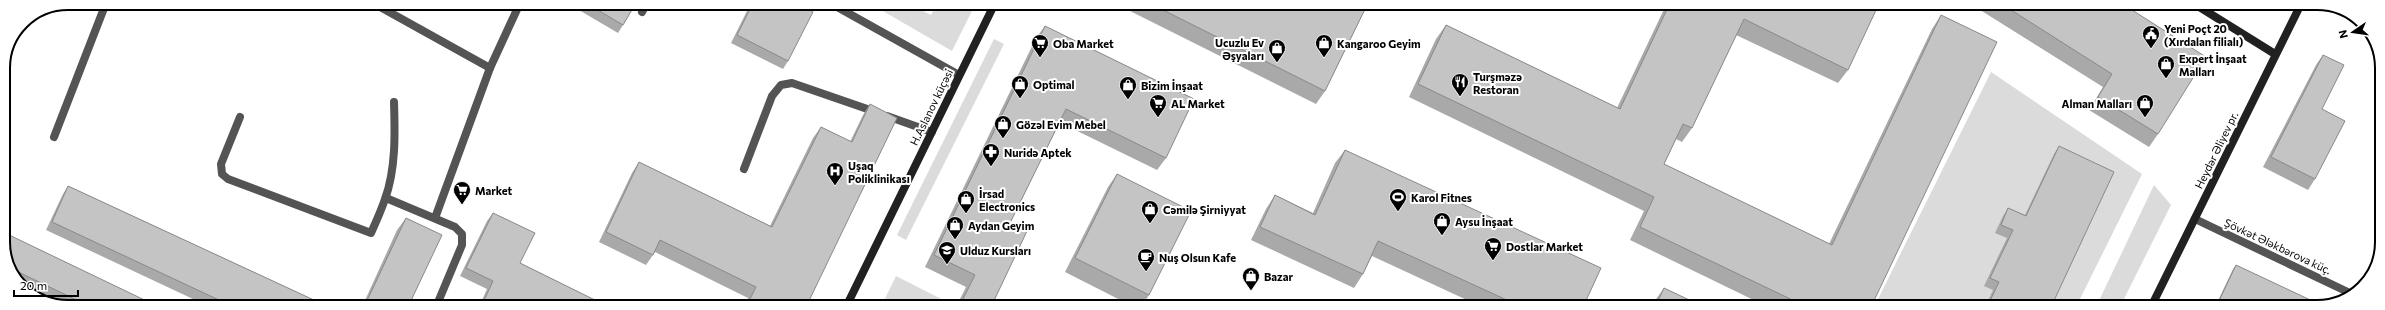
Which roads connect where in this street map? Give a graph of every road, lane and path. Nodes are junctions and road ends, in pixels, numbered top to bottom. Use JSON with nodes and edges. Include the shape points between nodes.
{"nodes":[{"id":1,"x":103,"y":10,"type":"edge"},
{"id":2,"x":386,"y":10,"type":"edge"},
{"id":3,"x":517,"y":10,"type":"edge"},
{"id":4,"x":843,"y":10,"type":"edge"},
{"id":5,"x":992,"y":10,"type":"edge"},
{"id":6,"x":2204,"y":10,"type":"edge"},
{"id":7,"x":2298,"y":10,"type":"edge"},
{"id":8,"x":2275,"y":54,"type":"junction"},
{"id":9,"x":490,"y":68,"type":"junction"},
{"id":10,"x":960,"y":75,"type":"junction"},
{"id":11,"x":394,"y":102,"type":"dead end"},
{"id":12,"x":240,"y":117,"type":"dead end"},
{"id":13,"x":932,"y":132,"type":"junction"},
{"id":14,"x":54,"y":137,"type":"dead end"},
{"id":15,"x":744,"y":169,"type":"dead end"},
{"id":16,"x":386,"y":198,"type":"junction"},
{"id":17,"x":435,"y":218,"type":"junction"},
{"id":18,"x":2195,"y":219,"type":"junction"},
{"id":19,"x":2347,"y":291,"type":"edge"},
{"id":20,"x":439,"y":300,"type":"edge"},
{"id":21,"x":849,"y":300,"type":"edge"},
{"id":22,"x":2155,"y":300,"type":"edge"}],
"edges":[{"from":1,"to":14,"type":"street"},
{"from":2,"to":9,"type":"street"},
{"from":3,"to":9,"type":"street"},
{"from":4,"to":10,"type":"street"},
{"from":5,"to":10,"type":"street","name":"H.Aslanov küçəsi"},
{"from":6,"to":8,"type":"street"},
{"from":7,"to":8,"type":"street","name":"Heydər Əliyev pr."},
{"from":8,"to":18,"type":"street","name":"Heydər Əliyev pr."},
{"from":9,"to":17,"type":"street"},
{"from":10,"to":13,"type":"street","name":"H.Aslanov küçəsi"},
{"from":11,"to":16,"type":"street","via":[[395,134]]},
{"from":12,"to":16,"type":"street","via":[[222,164],[222,174],[228,179],[371,233]]},
{"from":13,"to":15,"type":"street","via":[[792,83],[781,85],[772,96]]},
{"from":13,"to":21,"type":"street","name":"H.Aslanov küçəsi"},
{"from":16,"to":17,"type":"street"},
{"from":17,"to":20,"type":"street","via":[[455,226],[462,234],[462,245]]},
{"from":18,"to":19,"type":"street","name":"Şövkət Ələkbərova küç."},
{"from":18,"to":22,"type":"street","name":"Heydər Əliyev pr."}]}
